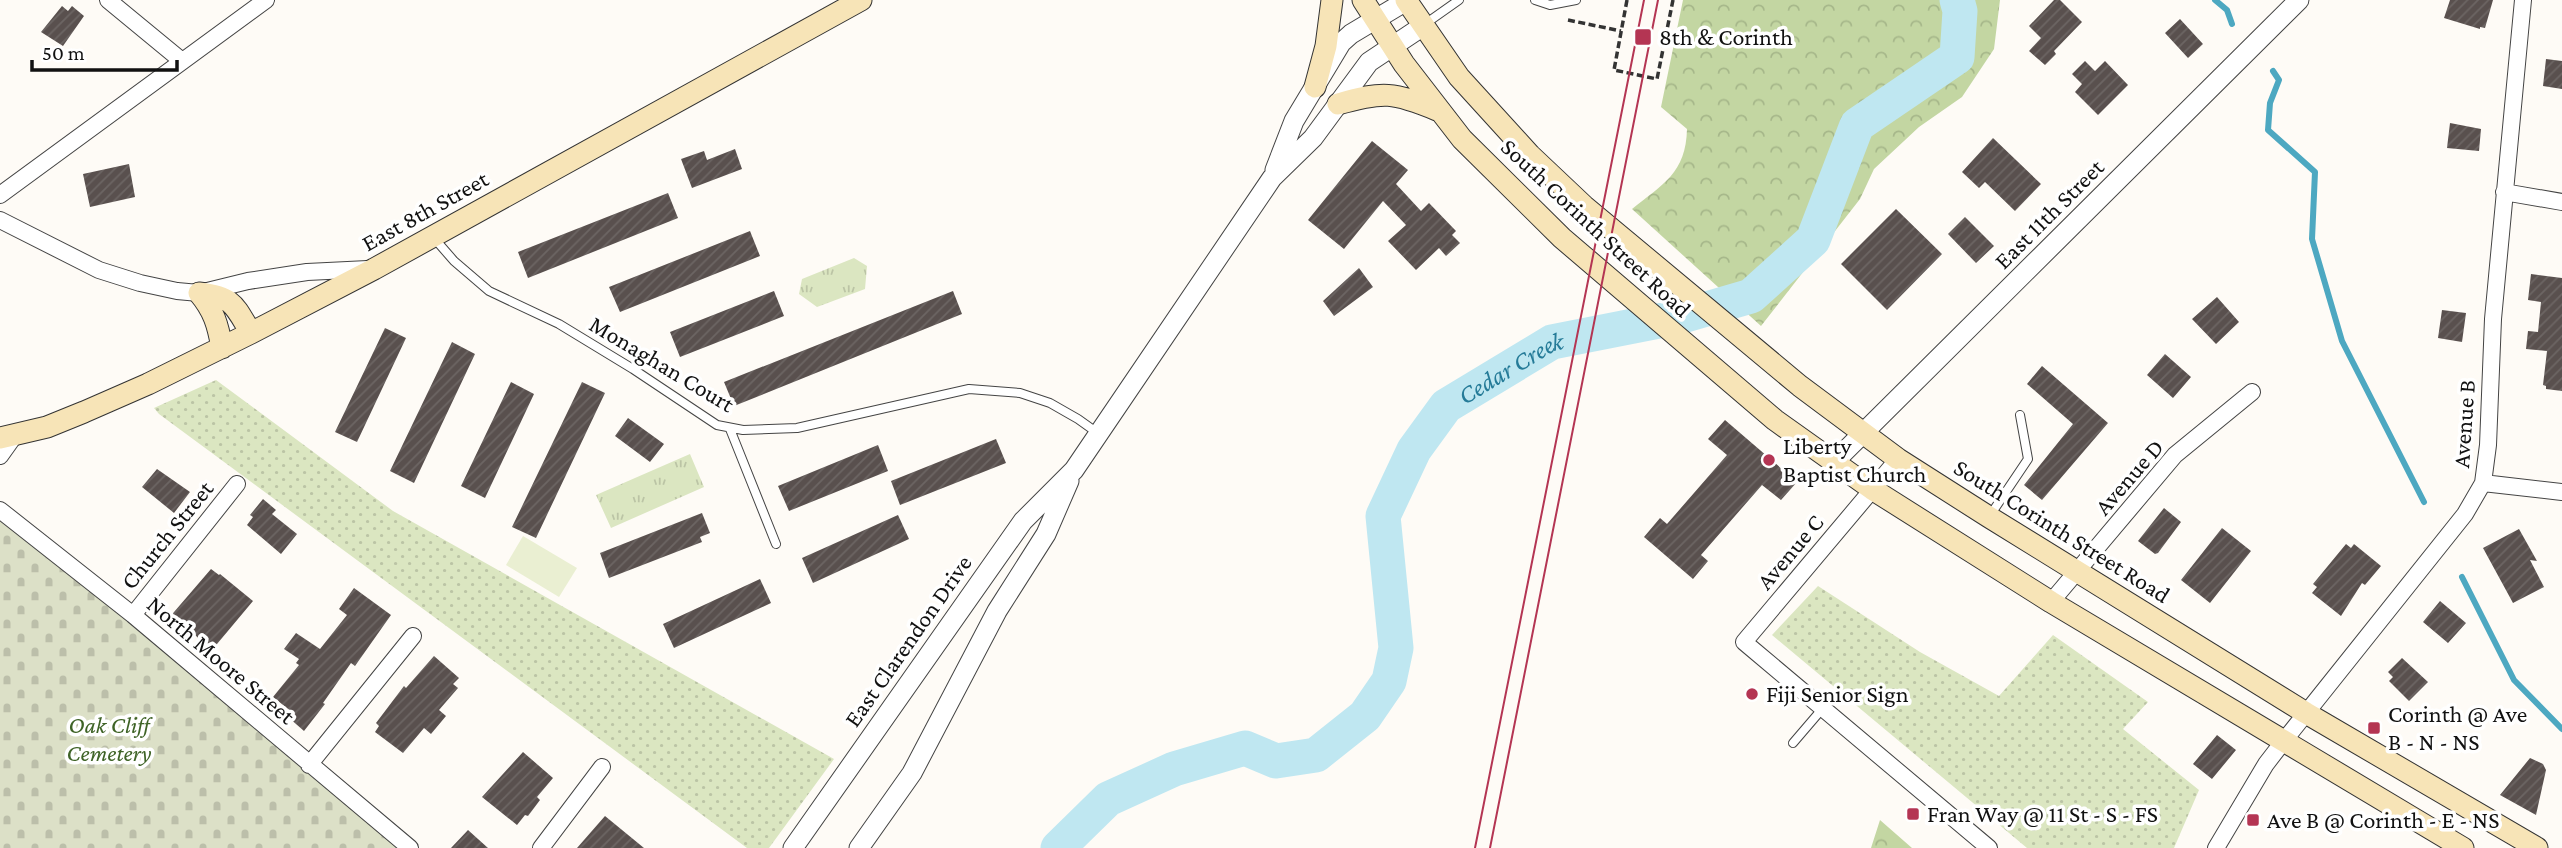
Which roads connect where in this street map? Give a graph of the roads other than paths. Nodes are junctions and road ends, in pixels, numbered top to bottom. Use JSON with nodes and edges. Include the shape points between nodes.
{"nodes":[{"id":1,"x":108,"y":0,"type":"edge"},
{"id":2,"x":265,"y":0,"type":"edge"},
{"id":3,"x":861,"y":0,"type":"edge"},
{"id":4,"x":1332,"y":0,"type":"edge"},
{"id":5,"x":1363,"y":0,"type":"edge"},
{"id":6,"x":1407,"y":0,"type":"edge"},
{"id":7,"x":1459,"y":0,"type":"edge"},
{"id":8,"x":1535,"y":0,"type":"edge"},
{"id":9,"x":1576,"y":0,"type":"edge"},
{"id":10,"x":2299,"y":0,"type":"edge"},
{"id":11,"x":2523,"y":0,"type":"edge"},
{"id":12,"x":1375,"y":19,"type":"junction"},
{"id":13,"x":1423,"y":26,"type":"junction"},
{"id":14,"x":1392,"y":47,"type":"junction"},
{"id":15,"x":182,"y":61,"type":"junction"},
{"id":16,"x":1315,"y":86,"type":"junction"},
{"id":17,"x":1338,"y":104,"type":"junction"},
{"id":18,"x":1438,"y":111,"type":"junction"},
{"id":19,"x":0,"y":175,"type":"edge"},
{"id":20,"x":1272,"y":178,"type":"junction"},
{"id":21,"x":7,"y":191,"type":"edge"},
{"id":22,"x":2504,"y":192,"type":"junction"},
{"id":23,"x":2562,"y":202,"type":"edge"},
{"id":24,"x":0,"y":220,"type":"edge"},
{"id":25,"x":432,"y":237,"type":"junction"},
{"id":26,"x":374,"y":269,"type":"junction"},
{"id":27,"x":199,"y":293,"type":"junction"},
{"id":28,"x":251,"y":333,"type":"junction"},
{"id":29,"x":222,"y":348,"type":"junction"},
{"id":30,"x":2252,"y":392,"type":"dead end"},
{"id":31,"x":2021,"y":415,"type":"dead end"},
{"id":32,"x":730,"y":429,"type":"junction"},
{"id":33,"x":1863,"y":433,"type":"junction"},
{"id":34,"x":1099,"y":435,"type":"junction"},
{"id":35,"x":7,"y":436,"type":"edge"},
{"id":36,"x":0,"y":456,"type":"edge"},
{"id":37,"x":1898,"y":459,"type":"junction"},
{"id":38,"x":1835,"y":463,"type":"junction"},
{"id":39,"x":1073,"y":470,"type":"junction"},
{"id":40,"x":2483,"y":483,"type":"junction"},
{"id":41,"x":237,"y":484,"type":"dead end"},
{"id":42,"x":1872,"y":489,"type":"junction"},
{"id":43,"x":2562,"y":492,"type":"edge"},
{"id":44,"x":0,"y":499,"type":"edge"},
{"id":45,"x":6,"y":515,"type":"edge"},
{"id":46,"x":1990,"y":517,"type":"junction"},
{"id":47,"x":776,"y":544,"type":"dead end"},
{"id":48,"x":2078,"y":572,"type":"junction"},
{"id":49,"x":2052,"y":602,"type":"junction"},
{"id":50,"x":133,"y":615,"type":"junction"},
{"id":51,"x":413,"y":635,"type":"dead end"},
{"id":52,"x":1824,"y":708,"type":"junction"},
{"id":53,"x":2306,"y":713,"type":"junction"},
{"id":54,"x":2283,"y":742,"type":"junction"},
{"id":55,"x":1793,"y":743,"type":"dead end"},
{"id":56,"x":309,"y":765,"type":"junction"},
{"id":57,"x":602,"y":767,"type":"dead end"},
{"id":58,"x":410,"y":848,"type":"edge"},
{"id":59,"x":541,"y":848,"type":"edge"},
{"id":60,"x":793,"y":848,"type":"edge"},
{"id":61,"x":859,"y":848,"type":"edge"},
{"id":62,"x":1989,"y":848,"type":"edge"},
{"id":63,"x":2216,"y":848,"type":"edge"},
{"id":64,"x":2463,"y":848,"type":"edge"},
{"id":65,"x":2537,"y":848,"type":"edge"}],
"edges":[{"from":1,"to":15,"type":"street"},
{"from":2,"to":15,"type":"street"},
{"from":3,"to":25,"type":"main road","name":"East 8th Street"},
{"from":4,"to":16,"type":"main road"},
{"from":5,"to":12,"type":"main road","name":"South Corinth Street Road"},
{"from":6,"to":12,"type":"street","name":"East Clarendon Drive"},
{"from":6,"to":13,"type":"main road","name":"South Corinth Street Road"},
{"from":7,"to":13,"type":"lane"},
{"from":8,"to":9,"type":"lane","via":[[1550,5]]},
{"from":10,"to":33,"type":"street","name":"East 11th Street"},
{"from":11,"to":22,"type":"street","name":"Avenue B"},
{"from":12,"to":14,"type":"main road","name":"South Corinth Street Road"},
{"from":12,"to":16,"type":"street","name":"East Clarendon Drive","via":[[1341,43]]},
{"from":13,"to":14,"type":"street","name":"East Clarendon Drive"},
{"from":13,"to":33,"type":"main road","name":"South Corinth Street Road","via":[[1459,77],[1584,206],[1752,348]]},
{"from":14,"to":17,"type":"street","name":"East Clarendon Drive","via":[[1368,62]]},
{"from":14,"to":18,"type":"main road","name":"South Corinth Street Road"},
{"from":15,"to":21,"type":"street"},
{"from":16,"to":20,"type":"street","name":"East Clarendon Drive","via":[[1294,121]]},
{"from":17,"to":18,"type":"main road","via":[[1383,94],[1402,96]]},
{"from":17,"to":20,"type":"street","name":"East Clarendon Drive","via":[[1313,138]]},
{"from":18,"to":38,"type":"main road","name":"South Corinth Street Road","via":[[1562,238],[1707,365]]},
{"from":19,"to":21,"type":"street"},
{"from":20,"to":34,"type":"street","name":"East Clarendon Drive"},
{"from":22,"to":23,"type":"street"},
{"from":22,"to":40,"type":"street","name":"Avenue B"},
{"from":24,"to":27,"type":"street","via":[[99,270]]},
{"from":25,"to":26,"type":"main road","name":"East 8th Street"},
{"from":25,"to":32,"type":"lane","name":"Monaghan Court","via":[[489,291],[559,324]]},
{"from":26,"to":27,"type":"street","via":[[307,272]]},
{"from":26,"to":28,"type":"main road","name":"East 8th Street"},
{"from":27,"to":28,"type":"main road","via":[[220,295],[233,303]]},
{"from":27,"to":29,"type":"main road","via":[[215,315]]},
{"from":28,"to":29,"type":"main road","name":"East 8th Street"},
{"from":29,"to":35,"type":"main road","name":"East 8th Street","via":[[84,412]]},
{"from":30,"to":48,"type":"street","name":"Avenue D","via":[[2175,455]]},
{"from":31,"to":46,"type":"lane","via":[[2028,459]]},
{"from":32,"to":34,"type":"lane","name":"Monaghan Court","via":[[797,428],[969,389],[1020,393],[1050,403]]},
{"from":32,"to":47,"type":"lane"},
{"from":33,"to":37,"type":"main road","name":"South Corinth Street Road"},
{"from":33,"to":38,"type":"street","name":"East 11th Street"},
{"from":34,"to":39,"type":"street","name":"East Clarendon Drive"},
{"from":35,"to":36,"type":"street"},
{"from":37,"to":42,"type":"street","name":"Avenue C"},
{"from":37,"to":46,"type":"main road","name":"South Corinth Street Road"},
{"from":38,"to":42,"type":"main road","name":"South Corinth Street Road"},
{"from":39,"to":60,"type":"street","name":"East Clarendon Drive","via":[[1023,521]]},
{"from":39,"to":61,"type":"street","name":"East Clarendon Drive","via":[[1046,534],[997,611],[912,773]]},
{"from":40,"to":43,"type":"street"},
{"from":40,"to":53,"type":"street","name":"Avenue B","via":[[2465,514]]},
{"from":41,"to":50,"type":"street","name":"Church Street"},
{"from":42,"to":49,"type":"main road","name":"South Corinth Street Road"},
{"from":42,"to":52,"type":"street","name":"Avenue C","via":[[1744,642]]},
{"from":44,"to":45,"type":"street"},
{"from":45,"to":50,"type":"street","name":"North Moore Street"},
{"from":46,"to":48,"type":"main road","name":"South Corinth Street Road"},
{"from":48,"to":49,"type":"street","name":"Avenue D"},
{"from":48,"to":53,"type":"main road","name":"South Corinth Street Road"},
{"from":49,"to":54,"type":"main road","name":"South Corinth Street Road"},
{"from":50,"to":56,"type":"street","name":"North Moore Street"},
{"from":51,"to":56,"type":"street"},
{"from":52,"to":55,"type":"lane"},
{"from":52,"to":62,"type":"street"},
{"from":53,"to":54,"type":"street","name":"Avenue B"},
{"from":53,"to":65,"type":"main road","name":"South Corinth Street Road"},
{"from":54,"to":63,"type":"street","name":"Avenue B"},
{"from":54,"to":64,"type":"main road","name":"South Corinth Street Road"},
{"from":56,"to":58,"type":"street","name":"North Moore Street"},
{"from":57,"to":59,"type":"street"}]}
